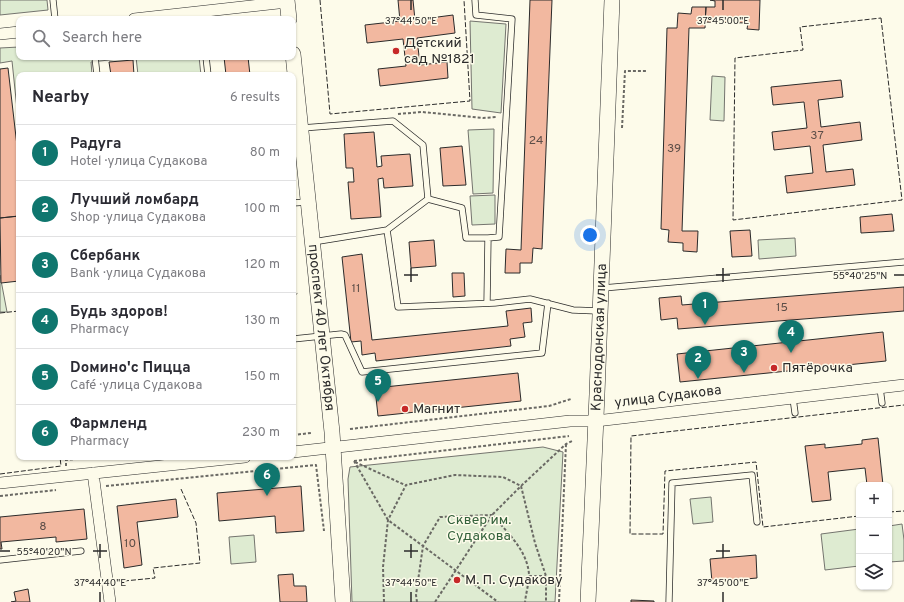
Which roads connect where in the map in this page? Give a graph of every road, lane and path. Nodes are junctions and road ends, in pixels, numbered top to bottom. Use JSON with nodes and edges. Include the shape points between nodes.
{"nodes":[{"id":1,"x":53,"y":0,"type":"edge"},
{"id":2,"x":475,"y":0,"type":"edge"},
{"id":3,"x":612,"y":0,"type":"edge"},
{"id":4,"x":287,"y":1,"type":"edge"},
{"id":5,"x":201,"y":15,"type":"edge"},
{"id":6,"x":55,"y":16,"type":"edge"},
{"id":7,"x":184,"y":16,"type":"edge"},
{"id":8,"x":289,"y":16,"type":"edge"},
{"id":9,"x":16,"y":32,"type":"edge"},
{"id":10,"x":0,"y":34,"type":"edge"},
{"id":11,"x":95,"y":60,"type":"edge"},
{"id":12,"x":206,"y":60,"type":"edge"},
{"id":13,"x":294,"y":60,"type":"edge"},
{"id":14,"x":647,"y":71,"type":"dead end"},
{"id":15,"x":97,"y":72,"type":"edge"},
{"id":16,"x":208,"y":72,"type":"edge"},
{"id":17,"x":295,"y":72,"type":"edge"},
{"id":18,"x":296,"y":82,"type":"edge"},
{"id":19,"x":507,"y":116,"type":"junction"},
{"id":20,"x":483,"y":118,"type":"dead end"},
{"id":21,"x":301,"y":128,"type":"junction"},
{"id":22,"x":622,"y":128,"type":"dead end"},
{"id":23,"x":428,"y":200,"type":"junction"},
{"id":24,"x":309,"y":202,"type":"junction"},
{"id":25,"x":296,"y":203,"type":"edge"},
{"id":26,"x":387,"y":230,"type":"junction"},
{"id":27,"x":488,"y":238,"type":"junction"},
{"id":28,"x":313,"y":242,"type":"junction"},
{"id":29,"x":904,"y":262,"type":"edge"},
{"id":30,"x":600,"y":288,"type":"junction"},
{"id":31,"x":488,"y":303,"type":"junction"},
{"id":32,"x":548,"y":304,"type":"junction"},
{"id":33,"x":600,"y":311,"type":"junction"},
{"id":34,"x":323,"y":336,"type":"junction"},
{"id":35,"x":296,"y":339,"type":"edge"},
{"id":36,"x":904,"y":385,"type":"edge"},
{"id":37,"x":880,"y":388,"type":"junction"},
{"id":38,"x":793,"y":398,"type":"junction"},
{"id":39,"x":571,"y":399,"type":"dead end"},
{"id":40,"x":882,"y":403,"type":"dead end"},
{"id":41,"x":795,"y":413,"type":"dead end"},
{"id":42,"x":596,"y":421,"type":"junction"},
{"id":43,"x":350,"y":429,"type":"dead end"},
{"id":44,"x":311,"y":433,"type":"dead end"},
{"id":45,"x":296,"y":435,"type":"edge"},
{"id":46,"x":569,"y":436,"type":"dead end"},
{"id":47,"x":572,"y":441,"type":"dead end"},
{"id":48,"x":566,"y":444,"type":"junction"},
{"id":49,"x":333,"y":448,"type":"junction"},
{"id":50,"x":296,"y":452,"type":"edge"},
{"id":51,"x":216,"y":460,"type":"edge"},
{"id":52,"x":354,"y":461,"type":"junction"},
{"id":53,"x":316,"y":465,"type":"dead end"},
{"id":54,"x":93,"y":473,"type":"junction"},
{"id":55,"x":0,"y":483,"type":"edge"},
{"id":56,"x":406,"y":485,"type":"junction"},
{"id":57,"x":95,"y":486,"type":"junction"},
{"id":58,"x":521,"y":486,"type":"junction"},
{"id":59,"x":63,"y":489,"type":"dead end"},
{"id":60,"x":0,"y":496,"type":"edge"},
{"id":61,"x":492,"y":515,"type":"junction"},
{"id":62,"x":388,"y":520,"type":"junction"},
{"id":63,"x":757,"y":522,"type":"dead end"},
{"id":64,"x":423,"y":546,"type":"junction"},
{"id":65,"x":81,"y":551,"type":"dead end"},
{"id":66,"x":0,"y":560,"type":"edge"},
{"id":67,"x":456,"y":570,"type":"junction"},
{"id":68,"x":529,"y":576,"type":"junction"},
{"id":69,"x":546,"y":576,"type":"junction"},
{"id":70,"x":110,"y":602,"type":"edge"},
{"id":71,"x":343,"y":602,"type":"edge"},
{"id":72,"x":384,"y":602,"type":"edge"},
{"id":73,"x":417,"y":602,"type":"edge"},
{"id":74,"x":435,"y":602,"type":"edge"},
{"id":75,"x":498,"y":602,"type":"edge"},
{"id":76,"x":525,"y":602,"type":"edge"},
{"id":77,"x":546,"y":602,"type":"edge"},
{"id":78,"x":559,"y":602,"type":"edge"},
{"id":79,"x":588,"y":602,"type":"edge"},
{"id":80,"x":669,"y":602,"type":"edge"}],
"edges":[{"from":1,"to":6,"type":"lane"},
{"from":2,"to":19,"type":"lane","via":[[476,15],[512,19]]},
{"from":3,"to":30,"type":"main road","name":"Краснодонская улица"},
{"from":4,"to":5,"type":"street"},
{"from":4,"to":8,"type":"main road"},
{"from":5,"to":7,"type":"street"},
{"from":9,"to":10,"type":"street"},
{"from":11,"to":15,"type":"lane"},
{"from":12,"to":16,"type":"lane"},
{"from":13,"to":17,"type":"main road","name":"проспект 40 лет Октября"},
{"from":14,"to":22,"type":"path","via":[[625,72]]},
{"from":18,"to":21,"type":"main road","name":"проспект 40 лет Октября"},
{"from":19,"to":20,"type":"path"},
{"from":19,"to":27,"type":"lane","via":[[500,237]]},
{"from":21,"to":23,"type":"lane","via":[[393,121],[423,144]]},
{"from":21,"to":24,"type":"main road","name":"проспект 40 лет Октября"},
{"from":23,"to":26,"type":"lane"},
{"from":23,"to":27,"type":"lane","via":[[462,208],[466,238]]},
{"from":24,"to":25,"type":"lane"},
{"from":24,"to":28,"type":"main road","name":"проспект 40 лет Октября"},
{"from":26,"to":28,"type":"lane"},
{"from":26,"to":31,"type":"lane","via":[[398,308]]},
{"from":27,"to":31,"type":"lane"},
{"from":28,"to":34,"type":"main road","name":"проспект 40 лет Октября"},
{"from":29,"to":30,"type":"lane"},
{"from":30,"to":33,"type":"main road","name":"Краснодонская улица"},
{"from":31,"to":32,"type":"lane","via":[[530,299]]},
{"from":32,"to":33,"type":"lane","via":[[573,310]]},
{"from":32,"to":34,"type":"lane","via":[[542,353],[362,372],[345,335]]},
{"from":33,"to":42,"type":"main road","name":"Краснодонская улица"},
{"from":34,"to":35,"type":"lane"},
{"from":34,"to":49,"type":"main road","name":"проспект 40 лет Октября"},
{"from":36,"to":37,"type":"street","name":"улица Судакова"},
{"from":37,"to":38,"type":"street","name":"улица Судакова"},
{"from":37,"to":40,"type":"lane"},
{"from":38,"to":41,"type":"lane"},
{"from":38,"to":42,"type":"street","name":"улица Судакова"},
{"from":39,"to":43,"type":"path","via":[[550,406]]},
{"from":42,"to":49,"type":"street","name":"улица Судакова","via":[[570,421]]},
{"from":42,"to":79,"type":"main road","name":"Краснодонская улица"},
{"from":44,"to":45,"type":"path"},
{"from":46,"to":52,"type":"path"},
{"from":47,"to":48,"type":"path"},
{"from":48,"to":58,"type":"path"},
{"from":48,"to":78,"type":"path"},
{"from":49,"to":50,"type":"street","name":"улица Судакова"},
{"from":49,"to":71,"type":"main road","name":"проспект 40 лет Октября"},
{"from":51,"to":54,"type":"street"},
{"from":52,"to":56,"type":"path"},
{"from":52,"to":62,"type":"path"},
{"from":53,"to":57,"type":"path"},
{"from":54,"to":55,"type":"street"},
{"from":54,"to":57,"type":"street"},
{"from":56,"to":58,"type":"path","via":[[455,475],[503,477]]},
{"from":56,"to":62,"type":"path"},
{"from":57,"to":70,"type":"street"},
{"from":58,"to":61,"type":"path"},
{"from":58,"to":69,"type":"path","via":[[535,544]]},
{"from":59,"to":60,"type":"path"},
{"from":61,"to":64,"type":"path","via":[[440,517]]},
{"from":61,"to":67,"type":"path"},
{"from":61,"to":68,"type":"path","via":[[520,548],[527,561]]},
{"from":62,"to":64,"type":"path"},
{"from":62,"to":72,"type":"path","via":[[383,567]]},
{"from":63,"to":80,"type":"lane","via":[[752,475],[672,482]]},
{"from":64,"to":67,"type":"path"},
{"from":64,"to":73,"type":"path"},
{"from":65,"to":66,"type":"lane"},
{"from":67,"to":74,"type":"path"},
{"from":67,"to":75,"type":"path"},
{"from":68,"to":69,"type":"path"},
{"from":68,"to":76,"type":"path"},
{"from":69,"to":77,"type":"path"}]}
